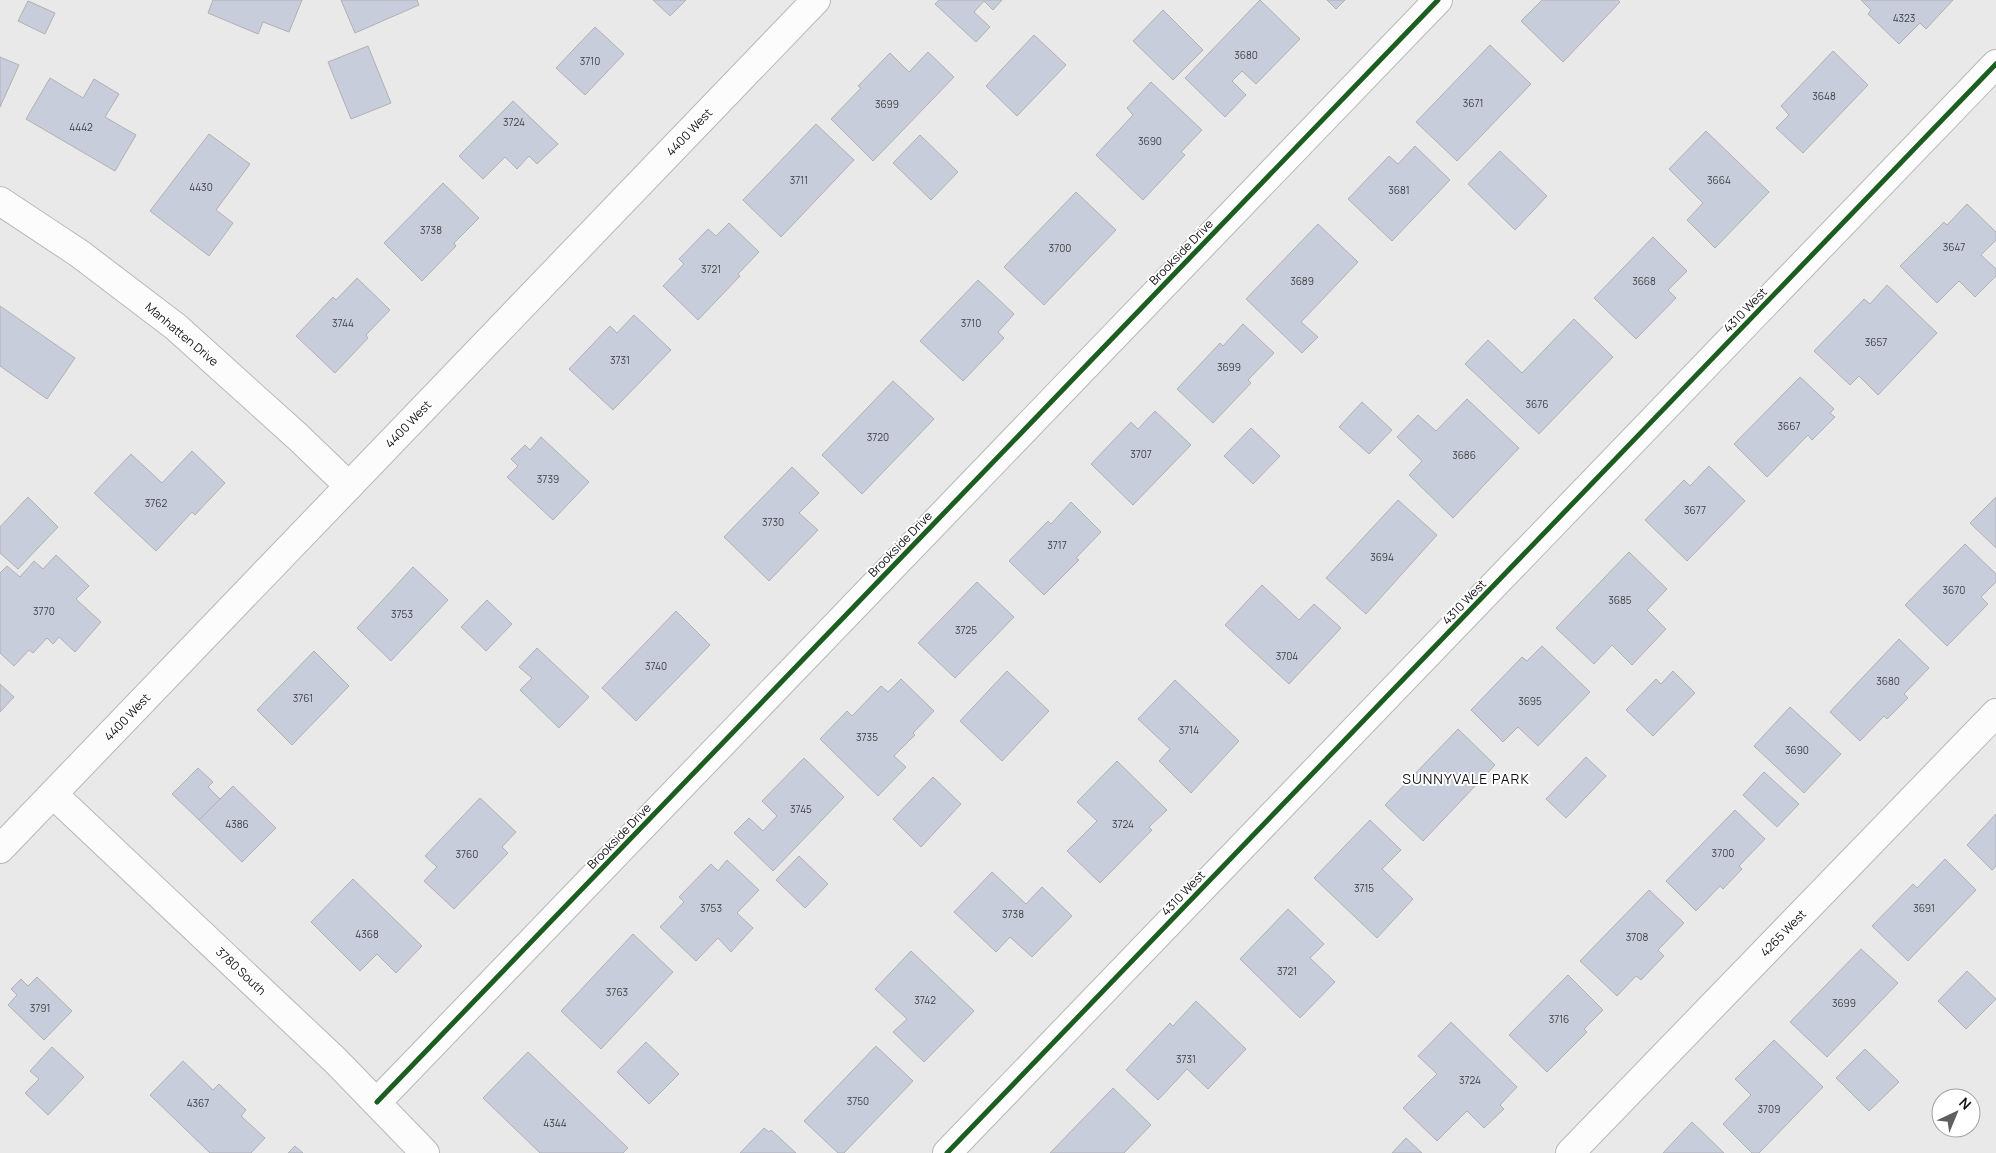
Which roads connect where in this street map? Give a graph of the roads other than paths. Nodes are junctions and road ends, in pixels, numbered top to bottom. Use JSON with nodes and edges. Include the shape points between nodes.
{"nodes":[{"id":1,"x":816,"y":0,"type":"edge"},
{"id":2,"x":1438,"y":0,"type":"edge"},
{"id":3,"x":1996,"y":64,"type":"edge"},
{"id":4,"x":0,"y":201,"type":"edge"},
{"id":5,"x":349,"y":486,"type":"junction"},
{"id":6,"x":1996,"y":713,"type":"edge"},
{"id":7,"x":53,"y":794,"type":"junction"},
{"id":8,"x":0,"y":849,"type":"edge"},
{"id":9,"x":377,"y":1102,"type":"junction"},
{"id":10,"x":425,"y":1153,"type":"edge"},
{"id":11,"x":947,"y":1153,"type":"edge"},
{"id":12,"x":1570,"y":1153,"type":"edge"}],
"edges":[{"from":1,"to":5,"type":"street","name":"4400 West"},
{"from":2,"to":9,"type":"street","name":"Brookside Drive"},
{"from":3,"to":11,"type":"street","name":"4310 West"},
{"from":4,"to":5,"type":"street","name":"Manhatten Drive","via":[[80,254],[176,327]]},
{"from":5,"to":7,"type":"street","name":"4400 West"},
{"from":6,"to":12,"type":"street","name":"4265 West"},
{"from":7,"to":8,"type":"street","name":"4400 West"},
{"from":7,"to":9,"type":"street","name":"3780 South"},
{"from":9,"to":10,"type":"street","name":"3780 South"}]}
